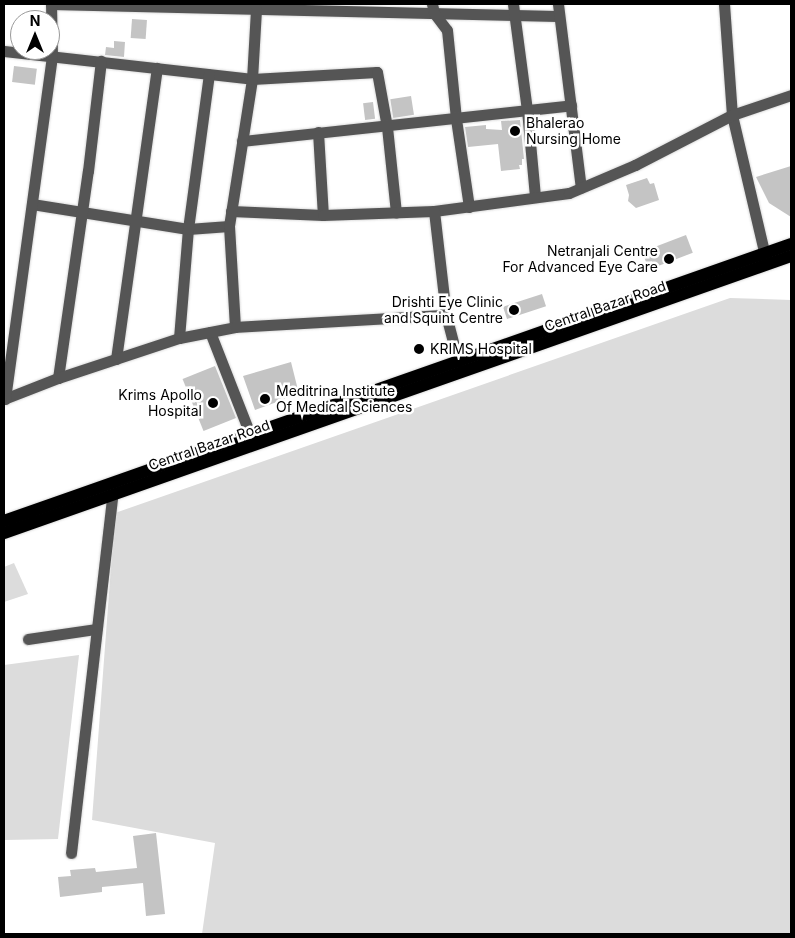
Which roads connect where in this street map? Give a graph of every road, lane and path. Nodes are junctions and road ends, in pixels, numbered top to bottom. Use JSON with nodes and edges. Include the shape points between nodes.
{"nodes":[{"id":1,"x":51,"y":4,"type":"edge"},
{"id":2,"x":558,"y":4,"type":"edge"},
{"id":3,"x":724,"y":4,"type":"edge"},
{"id":4,"x":433,"y":8,"type":"edge"},
{"id":5,"x":256,"y":9,"type":"junction"},
{"id":6,"x":514,"y":9,"type":"edge"},
{"id":7,"x":559,"y":16,"type":"junction"},
{"id":8,"x":60,"y":57,"type":"edge"},
{"id":9,"x":51,"y":60,"type":"edge"},
{"id":10,"x":101,"y":61,"type":"junction"},
{"id":11,"x":156,"y":68,"type":"junction"},
{"id":12,"x":209,"y":74,"type":"junction"},
{"id":13,"x":252,"y":79,"type":"junction"},
{"id":14,"x":791,"y":95,"type":"edge"},
{"id":15,"x":570,"y":105,"type":"junction"},
{"id":16,"x":527,"y":110,"type":"junction"},
{"id":17,"x":732,"y":115,"type":"junction"},
{"id":18,"x":456,"y":118,"type":"junction"},
{"id":19,"x":386,"y":127,"type":"junction"},
{"id":20,"x":318,"y":132,"type":"junction"},
{"id":21,"x":242,"y":141,"type":"junction"},
{"id":22,"x":581,"y":188,"type":"junction"},
{"id":23,"x":535,"y":197,"type":"junction"},
{"id":24,"x":32,"y":204,"type":"junction"},
{"id":25,"x":469,"y":206,"type":"junction"},
{"id":26,"x":231,"y":211,"type":"junction"},
{"id":27,"x":434,"y":212,"type":"junction"},
{"id":28,"x":396,"y":213,"type":"junction"},
{"id":29,"x":82,"y":214,"type":"junction"},
{"id":30,"x":323,"y":215,"type":"junction"},
{"id":31,"x":135,"y":221,"type":"junction"},
{"id":32,"x":229,"y":226,"type":"junction"},
{"id":33,"x":188,"y":229,"type":"junction"},
{"id":34,"x":791,"y":244,"type":"edge"},
{"id":35,"x":791,"y":256,"type":"edge"},
{"id":36,"x":765,"y":259,"type":"junction"},
{"id":37,"x":446,"y":315,"type":"junction"},
{"id":38,"x":235,"y":326,"type":"junction"},
{"id":39,"x":210,"y":332,"type":"junction"},
{"id":40,"x":179,"y":338,"type":"junction"},
{"id":41,"x":116,"y":359,"type":"junction"},
{"id":42,"x":458,"y":361,"type":"junction"},
{"id":43,"x":58,"y":378,"type":"junction"},
{"id":44,"x":5,"y":399,"type":"edge"},
{"id":45,"x":250,"y":434,"type":"junction"},
{"id":46,"x":112,"y":496,"type":"junction"},
{"id":47,"x":4,"y":521,"type":"edge"},
{"id":48,"x":4,"y":533,"type":"edge"},
{"id":49,"x":96,"y":630,"type":"junction"},
{"id":50,"x":28,"y":638,"type":"dead end"},
{"id":51,"x":71,"y":853,"type":"dead end"}],
"edges":[{"from":1,"to":5,"type":"street"},
{"from":2,"to":7,"type":"street"},
{"from":3,"to":17,"type":"street"},
{"from":4,"to":5,"type":"street"},
{"from":4,"to":6,"type":"street"},
{"from":4,"to":18,"type":"street","via":[[447,30]]},
{"from":5,"to":13,"type":"street"},
{"from":6,"to":7,"type":"street"},
{"from":6,"to":16,"type":"street"},
{"from":7,"to":15,"type":"street"},
{"from":8,"to":10,"type":"street"},
{"from":9,"to":24,"type":"street"},
{"from":10,"to":11,"type":"street"},
{"from":10,"to":29,"type":"street"},
{"from":11,"to":12,"type":"street"},
{"from":11,"to":31,"type":"street"},
{"from":12,"to":13,"type":"street"},
{"from":12,"to":33,"type":"street"},
{"from":13,"to":19,"type":"street","via":[[377,72]]},
{"from":13,"to":21,"type":"street"},
{"from":14,"to":17,"type":"street"},
{"from":15,"to":16,"type":"street"},
{"from":15,"to":22,"type":"street"},
{"from":16,"to":18,"type":"street"},
{"from":16,"to":23,"type":"street"},
{"from":17,"to":22,"type":"street","via":[[635,165]]},
{"from":17,"to":36,"type":"street"},
{"from":18,"to":19,"type":"street"},
{"from":18,"to":25,"type":"street"},
{"from":19,"to":20,"type":"street"},
{"from":19,"to":28,"type":"street"},
{"from":20,"to":21,"type":"street"},
{"from":20,"to":30,"type":"street"},
{"from":21,"to":26,"type":"street"},
{"from":22,"to":23,"type":"street"},
{"from":23,"to":25,"type":"street"},
{"from":24,"to":29,"type":"street"},
{"from":24,"to":44,"type":"street"},
{"from":25,"to":27,"type":"street"},
{"from":26,"to":30,"type":"street"},
{"from":26,"to":32,"type":"street"},
{"from":27,"to":28,"type":"street"},
{"from":27,"to":37,"type":"street"},
{"from":28,"to":30,"type":"street"},
{"from":29,"to":31,"type":"street"},
{"from":29,"to":43,"type":"street"},
{"from":31,"to":33,"type":"street"},
{"from":31,"to":41,"type":"street"},
{"from":32,"to":33,"type":"street"},
{"from":32,"to":38,"type":"street"},
{"from":33,"to":40,"type":"street"},
{"from":34,"to":36,"type":"main road","name":"Central Bazar Road"},
{"from":35,"to":36,"type":"main road","name":"Central Bazar Road"},
{"from":36,"to":42,"type":"main road","name":"Central Bazar Road"},
{"from":36,"to":46,"type":"main road","name":"Central Bazar Road"},
{"from":37,"to":38,"type":"street"},
{"from":37,"to":42,"type":"street"},
{"from":38,"to":39,"type":"street"},
{"from":39,"to":40,"type":"street"},
{"from":39,"to":45,"type":"street"},
{"from":40,"to":41,"type":"street"},
{"from":41,"to":43,"type":"street"},
{"from":42,"to":45,"type":"main road","name":"Central Bazar Road"},
{"from":43,"to":44,"type":"street"},
{"from":45,"to":47,"type":"main road","name":"Central Bazar Road"},
{"from":46,"to":48,"type":"main road","name":"Central Bazar Road"},
{"from":46,"to":49,"type":"street"},
{"from":49,"to":50,"type":"street"},
{"from":49,"to":51,"type":"street"}]}
